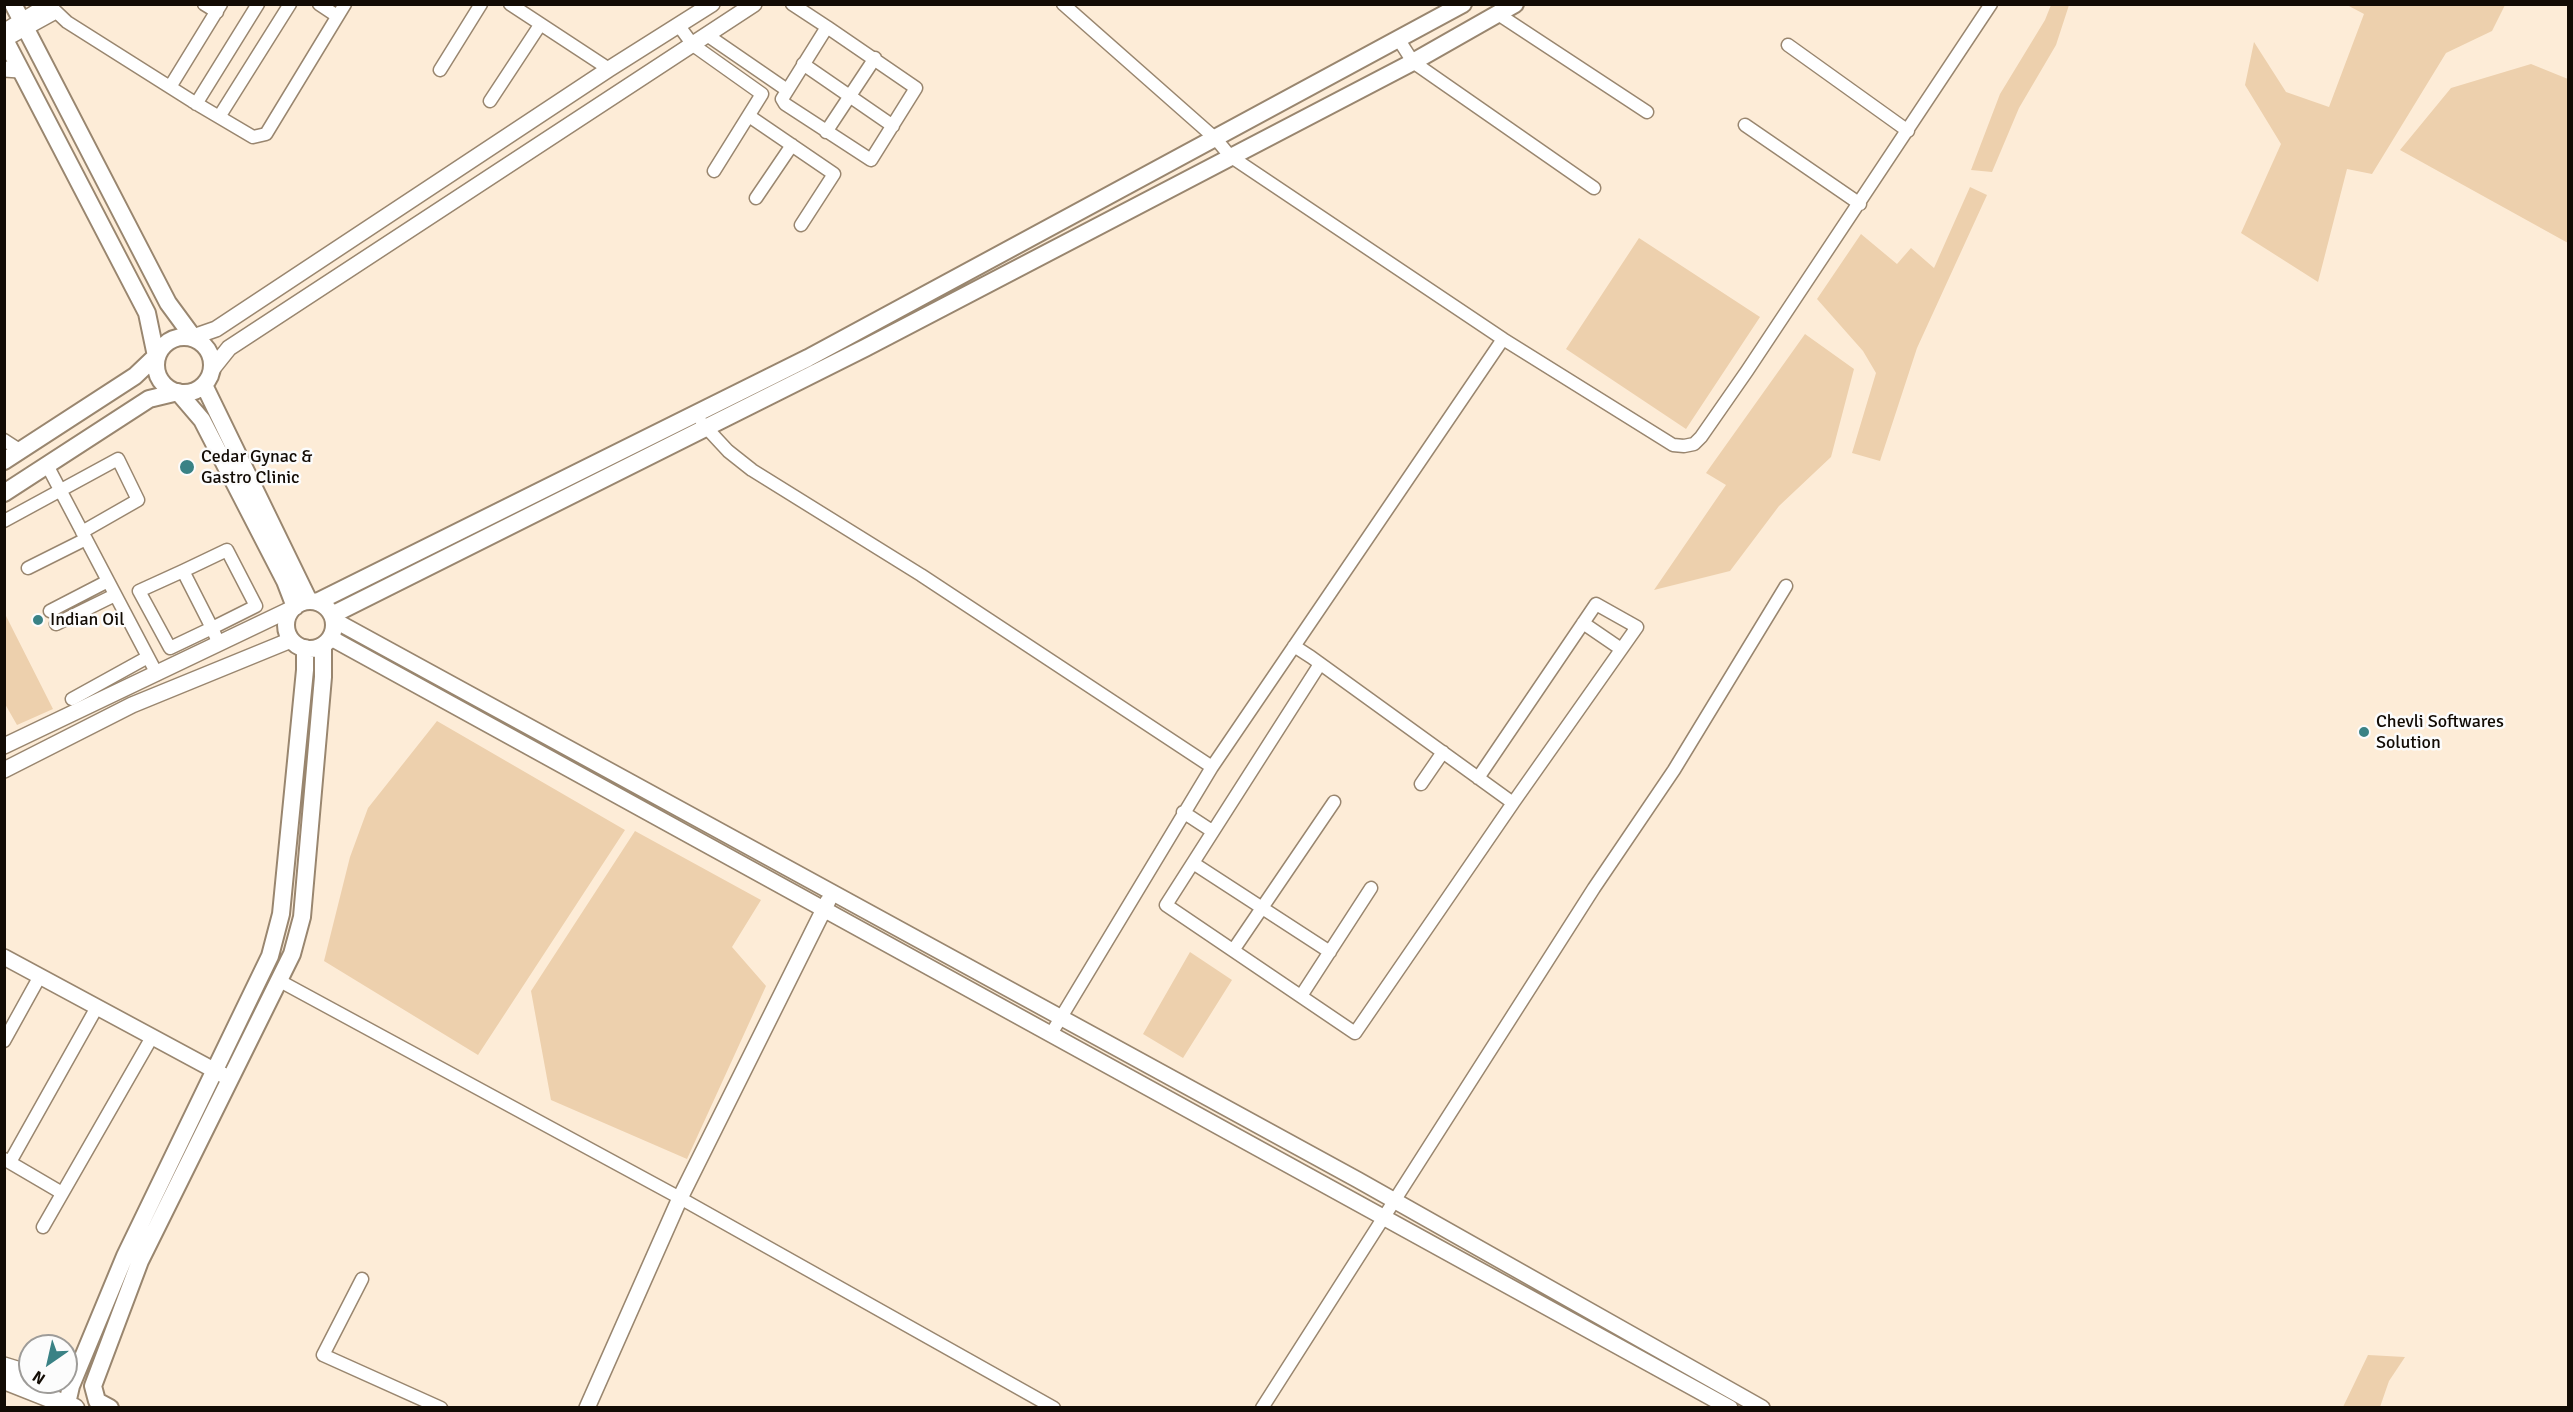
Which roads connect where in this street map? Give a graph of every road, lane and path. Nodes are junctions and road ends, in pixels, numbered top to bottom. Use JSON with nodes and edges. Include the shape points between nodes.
{"nodes":[{"id":1,"x":13,"y":4,"type":"edge"},
{"id":2,"x":204,"y":4,"type":"edge"},
{"id":3,"x":258,"y":4,"type":"edge"},
{"id":4,"x":290,"y":4,"type":"edge"},
{"id":5,"x":319,"y":4,"type":"edge"},
{"id":6,"x":345,"y":4,"type":"edge"},
{"id":7,"x":481,"y":4,"type":"edge"},
{"id":8,"x":510,"y":4,"type":"edge"},
{"id":9,"x":712,"y":4,"type":"edge"},
{"id":10,"x":754,"y":4,"type":"edge"},
{"id":11,"x":792,"y":4,"type":"edge"},
{"id":12,"x":1063,"y":4,"type":"edge"},
{"id":13,"x":1463,"y":4,"type":"edge"},
{"id":14,"x":1515,"y":4,"type":"edge"},
{"id":15,"x":1991,"y":4,"type":"edge"},
{"id":16,"x":50,"y":7,"type":"edge"},
{"id":17,"x":219,"y":8,"type":"edge"},
{"id":18,"x":1498,"y":14,"type":"junction"},
{"id":19,"x":337,"y":16,"type":"junction"},
{"id":20,"x":24,"y":24,"type":"junction"},
{"id":21,"x":540,"y":25,"type":"junction"},
{"id":22,"x":679,"y":26,"type":"junction"},
{"id":23,"x":827,"y":27,"type":"junction"},
{"id":24,"x":707,"y":35,"type":"junction"},
{"id":25,"x":5,"y":36,"type":"edge"},
{"id":26,"x":1399,"y":40,"type":"junction"},
{"id":27,"x":693,"y":45,"type":"junction"},
{"id":28,"x":1788,"y":45,"type":"dead end"},
{"id":29,"x":875,"y":58,"type":"junction"},
{"id":30,"x":1413,"y":62,"type":"junction"},
{"id":31,"x":803,"y":64,"type":"junction"},
{"id":32,"x":12,"y":69,"type":"edge"},
{"id":33,"x":440,"y":69,"type":"dead end"},
{"id":34,"x":609,"y":69,"type":"junction"},
{"id":35,"x":170,"y":87,"type":"junction"},
{"id":36,"x":786,"y":90,"type":"junction"},
{"id":37,"x":849,"y":96,"type":"junction"},
{"id":38,"x":490,"y":101,"type":"dead end"},
{"id":39,"x":196,"y":104,"type":"junction"},
{"id":40,"x":1647,"y":112,"type":"dead end"},
{"id":41,"x":749,"y":116,"type":"junction"},
{"id":42,"x":219,"y":117,"type":"junction"},
{"id":43,"x":1745,"y":125,"type":"dead end"},
{"id":44,"x":893,"y":126,"type":"junction"},
{"id":45,"x":1908,"y":131,"type":"junction"},
{"id":46,"x":826,"y":132,"type":"junction"},
{"id":47,"x":1216,"y":139,"type":"junction"},
{"id":48,"x":792,"y":145,"type":"junction"},
{"id":49,"x":1230,"y":156,"type":"junction"},
{"id":50,"x":714,"y":171,"type":"dead end"},
{"id":51,"x":1594,"y":188,"type":"dead end"},
{"id":52,"x":756,"y":198,"type":"dead end"},
{"id":53,"x":1860,"y":204,"type":"junction"},
{"id":54,"x":801,"y":225,"type":"dead end"},
{"id":55,"x":193,"y":337,"type":"junction"},
{"id":56,"x":1503,"y":339,"type":"junction"},
{"id":57,"x":156,"y":356,"type":"junction"},
{"id":58,"x":213,"y":368,"type":"junction"},
{"id":59,"x":204,"y":385,"type":"junction"},
{"id":60,"x":178,"y":392,"type":"junction"},
{"id":61,"x":694,"y":414,"type":"junction"},
{"id":62,"x":707,"y":429,"type":"junction"},
{"id":63,"x":4,"y":440,"type":"edge"},
{"id":64,"x":21,"y":451,"type":"junction"},
{"id":65,"x":4,"y":461,"type":"edge"},
{"id":66,"x":47,"y":465,"type":"junction"},
{"id":67,"x":61,"y":491,"type":"junction"},
{"id":68,"x":4,"y":493,"type":"edge"},
{"id":69,"x":4,"y":521,"type":"edge"},
{"id":70,"x":84,"y":535,"type":"junction"},
{"id":71,"x":28,"y":568,"type":"dead end"},
{"id":72,"x":183,"y":571,"type":"junction"},
{"id":73,"x":108,"y":581,"type":"junction"},
{"id":74,"x":1786,"y":586,"type":"dead end"},
{"id":75,"x":116,"y":595,"type":"junction"},
{"id":76,"x":307,"y":604,"type":"junction"},
{"id":77,"x":50,"y":611,"type":"dead end"},
{"id":78,"x":333,"y":617,"type":"junction"},
{"id":79,"x":1583,"y":623,"type":"junction"},
{"id":80,"x":56,"y":624,"type":"dead end"},
{"id":81,"x":212,"y":628,"type":"junction"},
{"id":82,"x":327,"y":642,"type":"junction"},
{"id":83,"x":219,"y":644,"type":"junction"},
{"id":84,"x":298,"y":644,"type":"junction"},
{"id":85,"x":1294,"y":646,"type":"junction"},
{"id":86,"x":1622,"y":649,"type":"junction"},
{"id":87,"x":148,"y":657,"type":"junction"},
{"id":88,"x":1320,"y":664,"type":"junction"},
{"id":89,"x":157,"y":674,"type":"junction"},
{"id":90,"x":72,"y":699,"type":"dead end"},
{"id":91,"x":4,"y":746,"type":"edge"},
{"id":92,"x":1443,"y":752,"type":"junction"},
{"id":93,"x":1212,"y":768,"type":"junction"},
{"id":94,"x":4,"y":770,"type":"edge"},
{"id":95,"x":1478,"y":778,"type":"junction"},
{"id":96,"x":1421,"y":784,"type":"dead end"},
{"id":97,"x":1334,"y":802,"type":"dead end"},
{"id":98,"x":1513,"y":803,"type":"junction"},
{"id":99,"x":1184,"y":812,"type":"junction"},
{"id":100,"x":1212,"y":831,"type":"junction"},
{"id":101,"x":1193,"y":863,"type":"junction"},
{"id":102,"x":1371,"y":888,"type":"dead end"},
{"id":103,"x":833,"y":891,"type":"junction"},
{"id":104,"x":1261,"y":908,"type":"junction"},
{"id":105,"x":824,"y":910,"type":"junction"},
{"id":106,"x":1234,"y":949,"type":"junction"},
{"id":107,"x":1330,"y":952,"type":"junction"},
{"id":108,"x":4,"y":957,"type":"edge"},
{"id":109,"x":40,"y":976,"type":"junction"},
{"id":110,"x":278,"y":980,"type":"junction"},
{"id":111,"x":1301,"y":996,"type":"junction"},
{"id":112,"x":97,"y":1007,"type":"junction"},
{"id":113,"x":1061,"y":1016,"type":"junction"},
{"id":114,"x":1051,"y":1034,"type":"junction"},
{"id":115,"x":152,"y":1037,"type":"junction"},
{"id":116,"x":4,"y":1041,"type":"edge"},
{"id":117,"x":213,"y":1071,"type":"junction"},
{"id":118,"x":230,"y":1078,"type":"junction"},
{"id":119,"x":7,"y":1161,"type":"edge"},
{"id":120,"x":62,"y":1193,"type":"junction"},
{"id":121,"x":680,"y":1198,"type":"junction"},
{"id":122,"x":1395,"y":1200,"type":"junction"},
{"id":123,"x":1384,"y":1218,"type":"junction"},
{"id":124,"x":43,"y":1227,"type":"dead end"},
{"id":125,"x":362,"y":1279,"type":"dead end"},
{"id":126,"x":78,"y":1356,"type":"edge"},
{"id":127,"x":4,"y":1380,"type":"edge"},
{"id":128,"x":69,"y":1406,"type":"edge"},
{"id":129,"x":110,"y":1407,"type":"edge"},
{"id":130,"x":441,"y":1407,"type":"edge"},
{"id":131,"x":587,"y":1407,"type":"edge"},
{"id":132,"x":1054,"y":1407,"type":"edge"},
{"id":133,"x":1262,"y":1407,"type":"edge"},
{"id":134,"x":1730,"y":1407,"type":"edge"},
{"id":135,"x":1762,"y":1407,"type":"edge"}],
"edges":[{"from":1,"to":20,"type":"main road"},
{"from":2,"to":17,"type":"street"},
{"from":3,"to":39,"type":"street"},
{"from":4,"to":42,"type":"street"},
{"from":5,"to":19,"type":"street"},
{"from":6,"to":19,"type":"street"},
{"from":7,"to":33,"type":"street"},
{"from":8,"to":21,"type":"street"},
{"from":9,"to":22,"type":"street"},
{"from":10,"to":24,"type":"street"},
{"from":11,"to":23,"type":"street"},
{"from":12,"to":47,"type":"street"},
{"from":13,"to":26,"type":"main road"},
{"from":14,"to":18,"type":"main road"},
{"from":15,"to":45,"type":"street"},
{"from":16,"to":20,"type":"street"},
{"from":16,"to":35,"type":"street"},
{"from":17,"to":35,"type":"street"},
{"from":18,"to":30,"type":"main road"},
{"from":18,"to":40,"type":"street"},
{"from":19,"to":42,"type":"street","via":[[266,134],[253,137]]},
{"from":20,"to":25,"type":"street"},
{"from":20,"to":55,"type":"main road","via":[[168,303]]},
{"from":21,"to":34,"type":"street"},
{"from":21,"to":38,"type":"street"},
{"from":22,"to":27,"type":"street"},
{"from":22,"to":34,"type":"street"},
{"from":23,"to":29,"type":"street"},
{"from":23,"to":31,"type":"street"},
{"from":24,"to":27,"type":"street"},
{"from":24,"to":36,"type":"street"},
{"from":25,"to":32,"type":"main road"},
{"from":26,"to":30,"type":"street"},
{"from":26,"to":47,"type":"main road"},
{"from":27,"to":41,"type":"street","via":[[761,93]]},
{"from":27,"to":58,"type":"street","via":[[230,348]]},
{"from":28,"to":45,"type":"street"},
{"from":29,"to":37,"type":"street"},
{"from":29,"to":44,"type":"street","via":[[916,88]]},
{"from":30,"to":49,"type":"main road"},
{"from":30,"to":51,"type":"street"},
{"from":31,"to":36,"type":"street"},
{"from":31,"to":37,"type":"street"},
{"from":32,"to":57,"type":"main road","via":[[147,313]]},
{"from":34,"to":55,"type":"street","via":[[216,329]]},
{"from":35,"to":39,"type":"street"},
{"from":36,"to":46,"type":"street","via":[[784,104]]},
{"from":37,"to":44,"type":"street"},
{"from":37,"to":46,"type":"street"},
{"from":39,"to":42,"type":"street"},
{"from":41,"to":48,"type":"street"},
{"from":41,"to":50,"type":"street"},
{"from":43,"to":53,"type":"street"},
{"from":44,"to":46,"type":"street","via":[[871,160]]},
{"from":45,"to":53,"type":"street"},
{"from":47,"to":49,"type":"street"},
{"from":47,"to":61,"type":"main road","via":[[808,358]]},
{"from":48,"to":52,"type":"street"},
{"from":48,"to":54,"type":"street","via":[[834,174]]},
{"from":49,"to":56,"type":"street"},
{"from":49,"to":62,"type":"main road"},
{"from":53,"to":56,"type":"street","via":[[1694,444],[1673,445]]},
{"from":55,"to":57,"type":"main road","via":[[168,341]]},
{"from":55,"to":58,"type":"main road","via":[[208,349]]},
{"from":56,"to":85,"type":"street"},
{"from":57,"to":60,"type":"main road","via":[[157,374]]},
{"from":57,"to":64,"type":"main road","via":[[135,376]]},
{"from":58,"to":59,"type":"main road"},
{"from":59,"to":60,"type":"main road","via":[[187,393]]},
{"from":59,"to":76,"type":"main road"},
{"from":60,"to":66,"type":"main road","via":[[149,399]]},
{"from":60,"to":76,"type":"main road","via":[[202,420],[285,580]]},
{"from":61,"to":62,"type":"street"},
{"from":61,"to":76,"type":"main road"},
{"from":62,"to":78,"type":"main road"},
{"from":62,"to":93,"type":"street","via":[[752,470],[921,575]]},
{"from":63,"to":64,"type":"street"},
{"from":64,"to":65,"type":"main road"},
{"from":66,"to":67,"type":"street"},
{"from":66,"to":68,"type":"main road"},
{"from":67,"to":69,"type":"street"},
{"from":67,"to":70,"type":"street"},
{"from":67,"to":70,"type":"street","via":[[118,459],[138,500]]},
{"from":70,"to":71,"type":"street"},
{"from":70,"to":73,"type":"street"},
{"from":72,"to":81,"type":"street"},
{"from":72,"to":81,"type":"street","via":[[139,591],[170,648]]},
{"from":72,"to":81,"type":"street","via":[[227,550],[256,606]]},
{"from":73,"to":75,"type":"street"},
{"from":73,"to":77,"type":"street"},
{"from":74,"to":122,"type":"street","via":[[1674,770]]},
{"from":75,"to":80,"type":"street"},
{"from":75,"to":87,"type":"street"},
{"from":76,"to":78,"type":"main road","via":[[326,607]]},
{"from":76,"to":83,"type":"street"},
{"from":76,"to":84,"type":"main road","via":[[289,615],[286,624]]},
{"from":78,"to":82,"type":"main road","via":[[334,632]]},
{"from":78,"to":103,"type":"street"},
{"from":79,"to":86,"type":"street"},
{"from":79,"to":86,"type":"street","via":[[1596,604],[1637,627]]},
{"from":79,"to":95,"type":"street"},
{"from":81,"to":83,"type":"street"},
{"from":82,"to":84,"type":"main road","via":[[313,649]]},
{"from":82,"to":105,"type":"street"},
{"from":82,"to":110,"type":"main road","via":[[302,917],[292,954]]},
{"from":83,"to":89,"type":"street"},
{"from":84,"to":94,"type":"street","via":[[132,705]]},
{"from":84,"to":117,"type":"main road","via":[[304,682],[281,914],[270,956]]},
{"from":85,"to":88,"type":"street"},
{"from":85,"to":93,"type":"street"},
{"from":86,"to":98,"type":"street"},
{"from":87,"to":89,"type":"street"},
{"from":87,"to":90,"type":"street"},
{"from":88,"to":92,"type":"street"},
{"from":88,"to":100,"type":"street"},
{"from":89,"to":91,"type":"street"},
{"from":92,"to":95,"type":"street"},
{"from":92,"to":96,"type":"street"},
{"from":93,"to":99,"type":"street"},
{"from":95,"to":98,"type":"street"},
{"from":97,"to":104,"type":"street"},
{"from":98,"to":111,"type":"street","via":[[1355,1033]]},
{"from":99,"to":100,"type":"street"},
{"from":99,"to":113,"type":"street"},
{"from":100,"to":101,"type":"street"},
{"from":101,"to":104,"type":"street"},
{"from":101,"to":106,"type":"street","via":[[1166,905]]},
{"from":102,"to":107,"type":"street"},
{"from":103,"to":105,"type":"street"},
{"from":103,"to":113,"type":"street"},
{"from":104,"to":106,"type":"street"},
{"from":104,"to":107,"type":"street"},
{"from":105,"to":114,"type":"street"},
{"from":105,"to":121,"type":"street"},
{"from":106,"to":111,"type":"street"},
{"from":107,"to":111,"type":"street"},
{"from":108,"to":109,"type":"street"},
{"from":109,"to":112,"type":"street"},
{"from":109,"to":116,"type":"street"},
{"from":110,"to":118,"type":"main road"},
{"from":110,"to":121,"type":"street"},
{"from":112,"to":115,"type":"street"},
{"from":112,"to":119,"type":"street"},
{"from":113,"to":114,"type":"street"},
{"from":113,"to":122,"type":"street"},
{"from":114,"to":123,"type":"street"},
{"from":115,"to":117,"type":"street"},
{"from":115,"to":120,"type":"street"},
{"from":117,"to":118,"type":"street"},
{"from":117,"to":126,"type":"main road"},
{"from":118,"to":129,"type":"main road","via":[[140,1261],[93,1386],[97,1401]]},
{"from":119,"to":120,"type":"street"},
{"from":120,"to":124,"type":"street"},
{"from":121,"to":131,"type":"street"},
{"from":121,"to":132,"type":"street"},
{"from":122,"to":123,"type":"street"},
{"from":122,"to":135,"type":"street"},
{"from":123,"to":133,"type":"street"},
{"from":123,"to":134,"type":"street"},
{"from":125,"to":130,"type":"street","via":[[323,1355]]},
{"from":127,"to":128,"type":"main road"}]}
